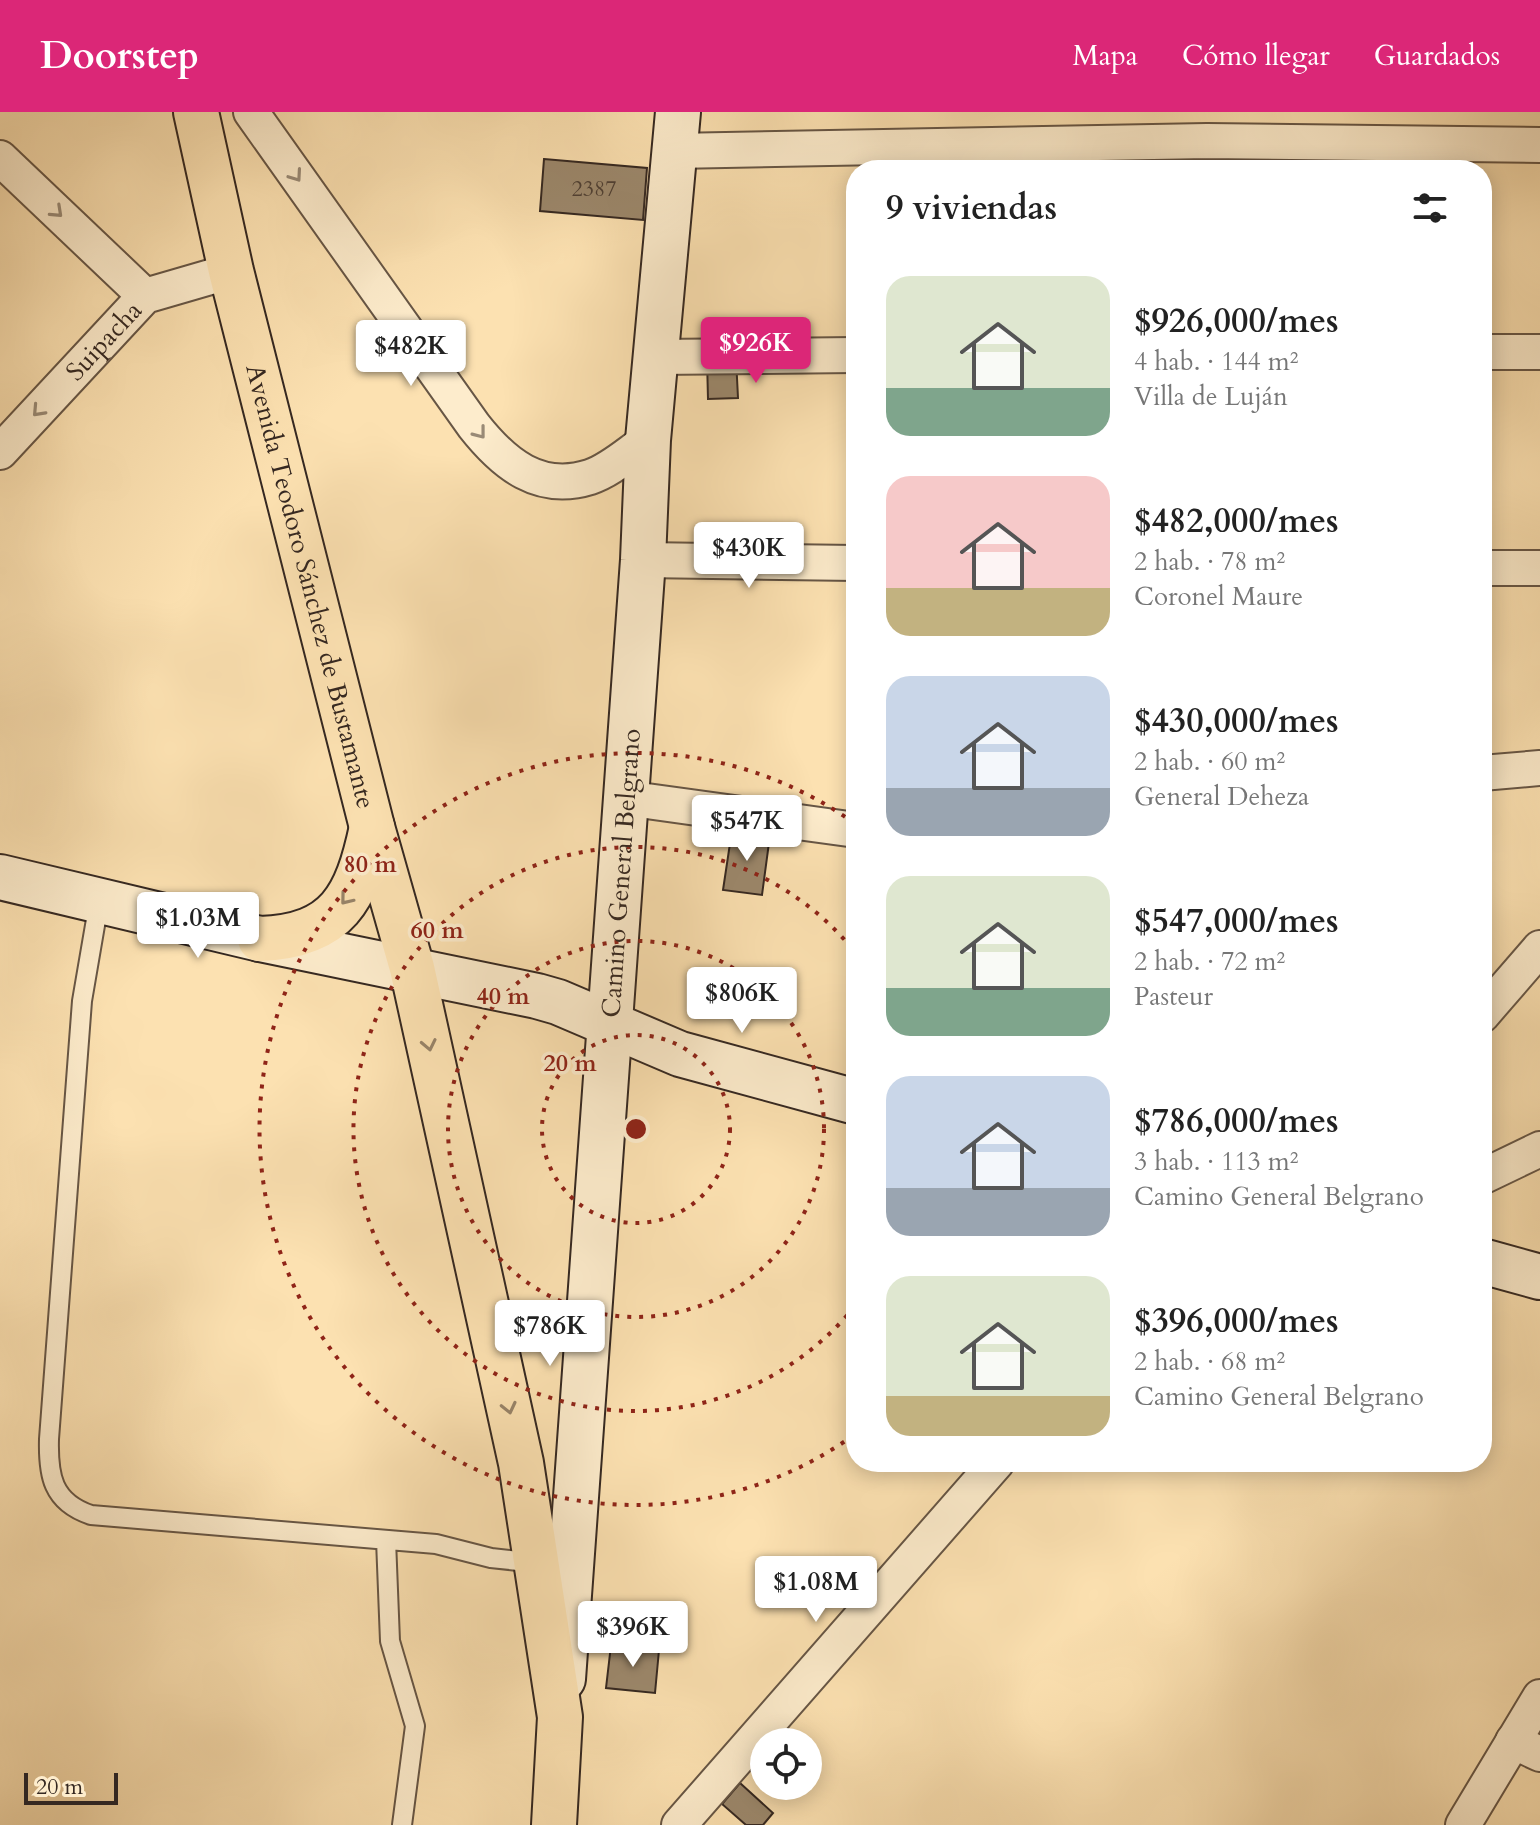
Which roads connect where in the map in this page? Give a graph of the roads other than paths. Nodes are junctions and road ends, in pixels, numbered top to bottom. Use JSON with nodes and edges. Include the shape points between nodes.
{"nodes":[{"id":1,"x":196,"y":112,"type":"edge"},
{"id":2,"x":251,"y":112,"type":"edge"},
{"id":3,"x":1207,"y":127,"type":"edge"},
{"id":4,"x":676,"y":131,"type":"edge"},
{"id":5,"x":1540,"y":145,"type":"edge"},
{"id":6,"x":0,"y":158,"type":"edge"},
{"id":7,"x":231,"y":271,"type":"junction"},
{"id":8,"x":145,"y":296,"type":"junction"},
{"id":9,"x":1492,"y":352,"type":"edge"},
{"id":10,"x":1540,"y":352,"type":"edge"},
{"id":11,"x":846,"y":355,"type":"edge"},
{"id":12,"x":655,"y":357,"type":"junction"},
{"id":13,"x":648,"y":440,"type":"junction"},
{"id":14,"x":0,"y":452,"type":"edge"},
{"id":15,"x":643,"y":560,"type":"junction"},
{"id":16,"x":846,"y":563,"type":"edge"},
{"id":17,"x":1492,"y":568,"type":"edge"},
{"id":18,"x":1540,"y":568,"type":"edge"},
{"id":19,"x":1540,"y":768,"type":"edge"},
{"id":20,"x":1492,"y":772,"type":"edge"},
{"id":21,"x":625,"y":798,"type":"junction"},
{"id":22,"x":372,"y":827,"type":"junction"},
{"id":23,"x":846,"y":829,"type":"edge"},
{"id":24,"x":0,"y":877,"type":"edge"},
{"id":25,"x":99,"y":902,"type":"junction"},
{"id":26,"x":260,"y":939,"type":"junction"},
{"id":27,"x":1540,"y":948,"type":"edge"},
{"id":28,"x":412,"y":968,"type":"junction"},
{"id":29,"x":1492,"y":1003,"type":"edge"},
{"id":30,"x":608,"y":1023,"type":"junction"},
{"id":31,"x":846,"y":1099,"type":"edge"},
{"id":32,"x":1540,"y":1149,"type":"edge"},
{"id":33,"x":1492,"y":1172,"type":"edge"},
{"id":34,"x":1492,"y":1264,"type":"edge"},
{"id":35,"x":1540,"y":1277,"type":"edge"},
{"id":36,"x":988,"y":1472,"type":"edge"},
{"id":37,"x":386,"y":1540,"type":"junction"},
{"id":38,"x":537,"y":1563,"type":"junction"},
{"id":39,"x":1540,"y":1697,"type":"edge"},
{"id":40,"x":560,"y":1717,"type":"junction"},
{"id":41,"x":1527,"y":1748,"type":"edge"},
{"id":42,"x":402,"y":1825,"type":"edge"},
{"id":43,"x":554,"y":1825,"type":"edge"},
{"id":44,"x":679,"y":1825,"type":"edge"},
{"id":45,"x":1463,"y":1825,"type":"edge"}],
"edges":[{"from":1,"to":7,"type":"main road","name":"Avenida Teodoro Sánchez de Bustamante"},
{"from":2,"to":13,"type":"street","one_way":true,"via":[[474,426],[513,467],[558,481],[592,476]]},
{"from":3,"to":4,"type":"street"},
{"from":3,"to":5,"type":"street"},
{"from":4,"to":12,"type":"street","name":"Camino General Belgrano"},
{"from":6,"to":8,"type":"street","one_way":true},
{"from":7,"to":8,"type":"street","name":"Suipacha"},
{"from":7,"to":22,"type":"main road","name":"Avenida Teodoro Sánchez de Bustamante"},
{"from":8,"to":14,"type":"street","name":"Suipacha","one_way":true},
{"from":9,"to":10,"type":"street"},
{"from":11,"to":12,"type":"street"},
{"from":12,"to":13,"type":"street","name":"Camino General Belgrano"},
{"from":13,"to":15,"type":"street","name":"Camino General Belgrano"},
{"from":15,"to":16,"type":"street"},
{"from":15,"to":21,"type":"street","name":"Camino General Belgrano"},
{"from":17,"to":18,"type":"street"},
{"from":19,"to":20,"type":"street"},
{"from":21,"to":23,"type":"street"},
{"from":21,"to":30,"type":"street","name":"Camino General Belgrano"},
{"from":22,"to":26,"type":"main road","one_way":true,"via":[[351,896],[302,935]]},
{"from":22,"to":28,"type":"main road","name":"Avenida Teodoro Sánchez de Bustamante"},
{"from":24,"to":25,"type":"street"},
{"from":25,"to":26,"type":"street"},
{"from":25,"to":37,"type":"lane","via":[[82,1001],[49,1439],[48,1468],[56,1488],[66,1501],[91,1515]]},
{"from":26,"to":28,"type":"street"},
{"from":27,"to":29,"type":"street"},
{"from":28,"to":30,"type":"street","via":[[537,996]]},
{"from":28,"to":38,"type":"main road","name":"Avenida Teodoro Sánchez de Bustamante","one_way":true,"via":[[521,1463]]},
{"from":30,"to":31,"type":"street","via":[[680,1054]]},
{"from":30,"to":40,"type":"street","name":"Camino General Belgrano"},
{"from":32,"to":33,"type":"street"},
{"from":34,"to":35,"type":"street"},
{"from":36,"to":44,"type":"street"},
{"from":37,"to":38,"type":"lane"},
{"from":37,"to":42,"type":"lane","via":[[390,1641],[415,1726]]},
{"from":38,"to":40,"type":"main road","name":"Avenida Teodoro Sánchez de Bustamante"},
{"from":39,"to":41,"type":"street"},
{"from":40,"to":43,"type":"main road","name":"Camino General Belgrano"},
{"from":41,"to":45,"type":"street"}]}
